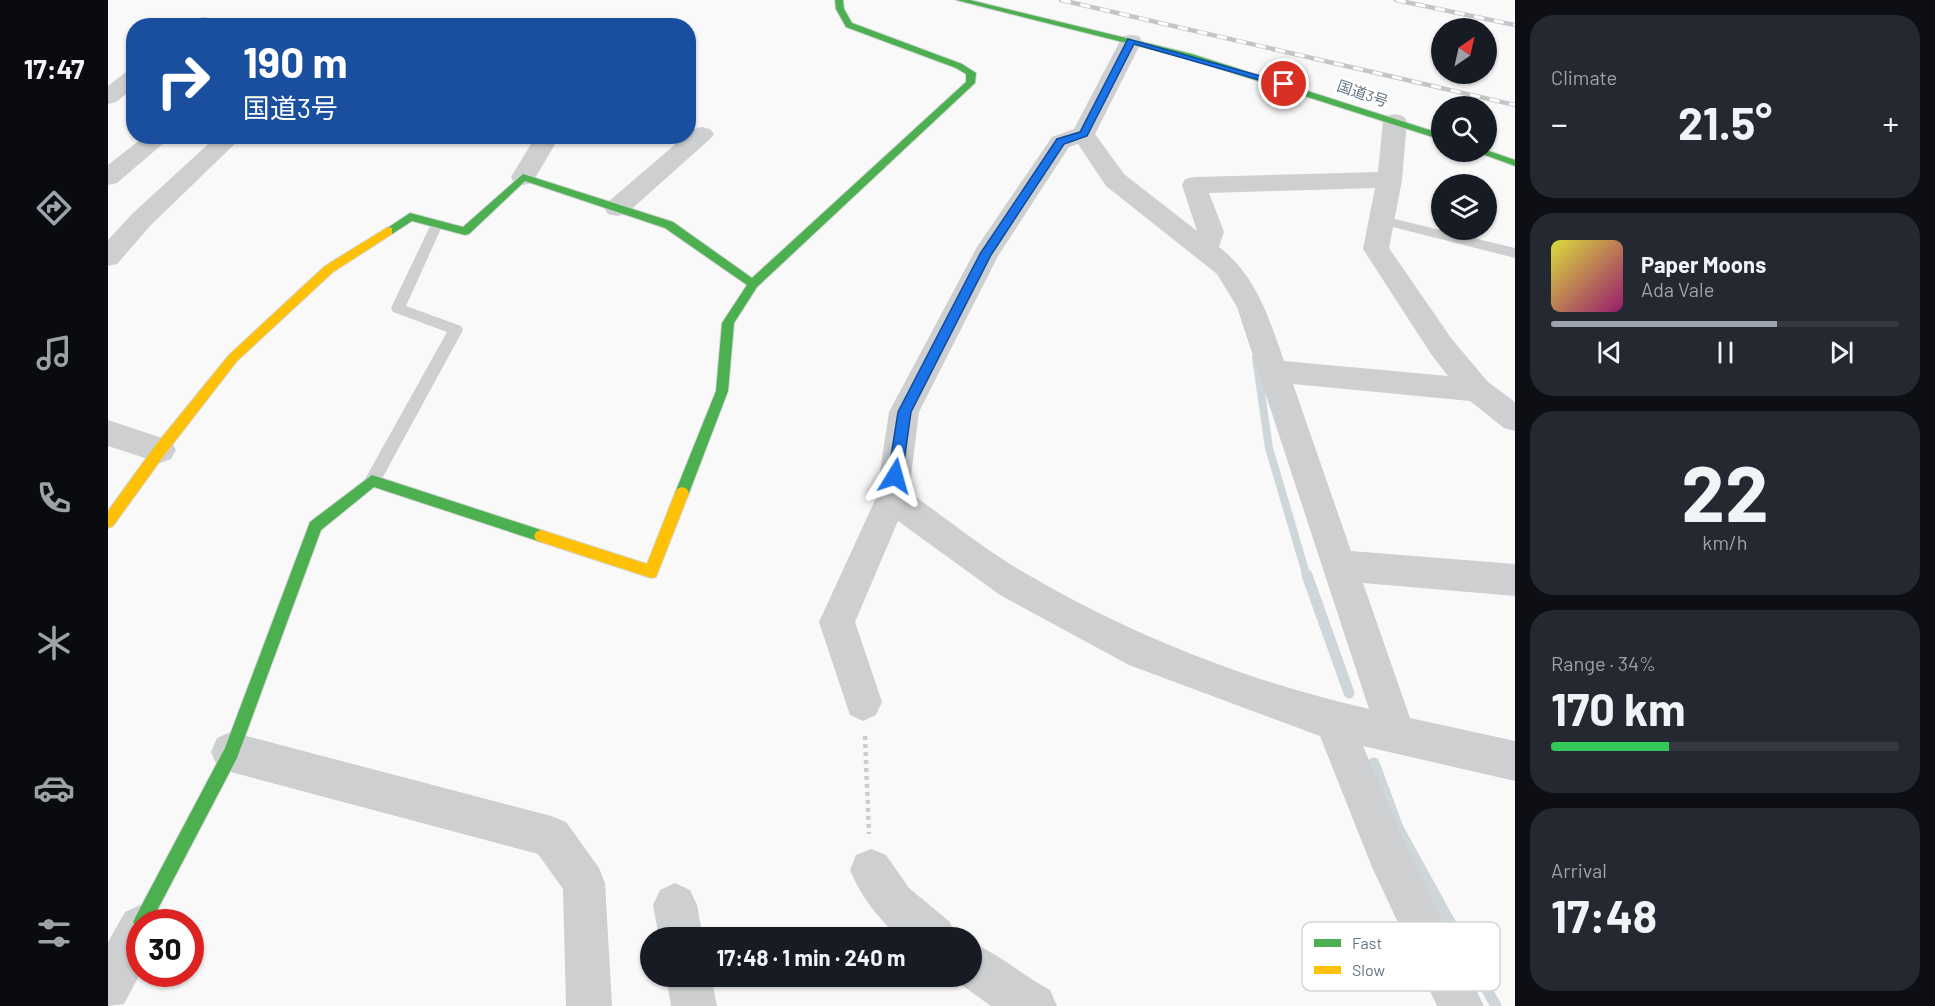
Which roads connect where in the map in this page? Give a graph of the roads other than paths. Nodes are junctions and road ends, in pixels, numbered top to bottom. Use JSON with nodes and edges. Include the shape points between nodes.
{"nodes":[{"id":1,"x":839,"y":0,"type":"edge"},
{"id":2,"x":960,"y":0,"type":"edge"},
{"id":3,"x":1131,"y":40,"type":"junction"},
{"id":4,"x":1395,"y":121,"type":"junction"},
{"id":5,"x":1431,"y":133,"type":"edge"},
{"id":6,"x":702,"y":134,"type":"dead end"},
{"id":7,"x":1083,"y":134,"type":"junction"},
{"id":8,"x":696,"y":139,"type":"edge"},
{"id":9,"x":151,"y":144,"type":"edge"},
{"id":10,"x":223,"y":144,"type":"edge"},
{"id":11,"x":543,"y":144,"type":"edge"},
{"id":12,"x":691,"y":144,"type":"edge"},
{"id":13,"x":1497,"y":157,"type":"edge"},
{"id":14,"x":1515,"y":163,"type":"edge"},
{"id":15,"x":108,"y":177,"type":"edge"},
{"id":16,"x":523,"y":177,"type":"junction"},
{"id":17,"x":1389,"y":180,"type":"junction"},
{"id":18,"x":617,"y":208,"type":"junction"},
{"id":19,"x":1382,"y":220,"type":"junction"},
{"id":20,"x":437,"y":224,"type":"junction"},
{"id":21,"x":1205,"y":250,"type":"junction"},
{"id":22,"x":1515,"y":253,"type":"edge"},
{"id":23,"x":108,"y":256,"type":"edge"},
{"id":24,"x":753,"y":284,"type":"junction"},
{"id":25,"x":1274,"y":371,"type":"junction"},
{"id":26,"x":1477,"y":390,"type":"junction"},
{"id":27,"x":1515,"y":419,"type":"edge"},
{"id":28,"x":108,"y":433,"type":"edge"},
{"id":29,"x":160,"y":450,"type":"junction"},
{"id":30,"x":372,"y":481,"type":"junction"},
{"id":31,"x":892,"y":498,"type":"junction"},
{"id":32,"x":108,"y":522,"type":"edge"},
{"id":33,"x":1340,"y":566,"type":"junction"},
{"id":34,"x":1515,"y":580,"type":"edge"},
{"id":35,"x":863,"y":702,"type":"road end"},
{"id":36,"x":1333,"y":721,"type":"junction"},
{"id":37,"x":1397,"y":736,"type":"junction"},
{"id":38,"x":231,"y":752,"type":"junction"},
{"id":39,"x":1515,"y":761,"type":"edge"},
{"id":40,"x":871,"y":870,"type":"road end"},
{"id":41,"x":149,"y":909,"type":"edge"},
{"id":42,"x":1421,"y":922,"type":"edge"},
{"id":43,"x":921,"y":927,"type":"edge"},
{"id":44,"x":126,"y":954,"type":"edge"},
{"id":45,"x":982,"y":972,"type":"edge"},
{"id":46,"x":690,"y":987,"type":"edge"},
{"id":47,"x":108,"y":988,"type":"edge"},
{"id":48,"x":1454,"y":991,"type":"edge"},
{"id":49,"x":589,"y":1006,"type":"edge"},
{"id":50,"x":694,"y":1006,"type":"edge"},
{"id":51,"x":1034,"y":1006,"type":"edge"},
{"id":52,"x":1461,"y":1006,"type":"edge"}],
"edges":[{"from":1,"to":24,"type":"main road","via":[[849,25],[959,66],[971,73],[970,83]]},
{"from":2,"to":3,"type":"main road","name":"国道3号"},
{"from":3,"to":4,"type":"main road","name":"国道3号"},
{"from":3,"to":7,"type":"street"},
{"from":4,"to":5,"type":"main road","name":"国道3号"},
{"from":4,"to":17,"type":"street"},
{"from":6,"to":8,"type":"street"},
{"from":7,"to":21,"type":"street","via":[[1115,180]]},
{"from":7,"to":31,"type":"street","via":[[1060,142],[986,254],[904,412]]},
{"from":9,"to":15,"type":"street"},
{"from":10,"to":23,"type":"street"},
{"from":11,"to":16,"type":"street"},
{"from":12,"to":18,"type":"street"},
{"from":13,"to":14,"type":"main road"},
{"from":16,"to":18,"type":"main road"},
{"from":16,"to":20,"type":"main road","via":[[465,231]]},
{"from":17,"to":19,"type":"street"},
{"from":17,"to":21,"type":"street","via":[[1194,185],[1211,232]]},
{"from":18,"to":24,"type":"main road","via":[[669,225]]},
{"from":19,"to":22,"type":"lane"},
{"from":19,"to":26,"type":"street","via":[[1376,249],[1441,346]]},
{"from":20,"to":29,"type":"main road","via":[[410,218],[329,269],[233,358]]},
{"from":20,"to":30,"type":"lane","via":[[398,308],[456,330]]},
{"from":21,"to":25,"type":"street","via":[[1227,267],[1251,306]]},
{"from":24,"to":30,"type":"main road","via":[[728,323],[722,391],[651,572]]},
{"from":25,"to":26,"type":"street"},
{"from":25,"to":33,"type":"street"},
{"from":26,"to":27,"type":"street"},
{"from":28,"to":29,"type":"street"},
{"from":29,"to":32,"type":"main road"},
{"from":30,"to":38,"type":"main road","via":[[315,526]]},
{"from":31,"to":35,"type":"street","via":[[837,622]]},
{"from":31,"to":36,"type":"street","via":[[1012,584],[1142,654]]},
{"from":33,"to":34,"type":"street"},
{"from":33,"to":37,"type":"street"},
{"from":36,"to":37,"type":"street"},
{"from":36,"to":42,"type":"street"},
{"from":37,"to":39,"type":"street"},
{"from":38,"to":41,"type":"main road"},
{"from":38,"to":49,"type":"street","via":[[551,837],[584,883]]},
{"from":40,"to":43,"type":"street","via":[[894,903]]},
{"from":44,"to":47,"type":"street"},
{"from":45,"to":51,"type":"street"},
{"from":46,"to":50,"type":"street"},
{"from":48,"to":52,"type":"street"}]}
